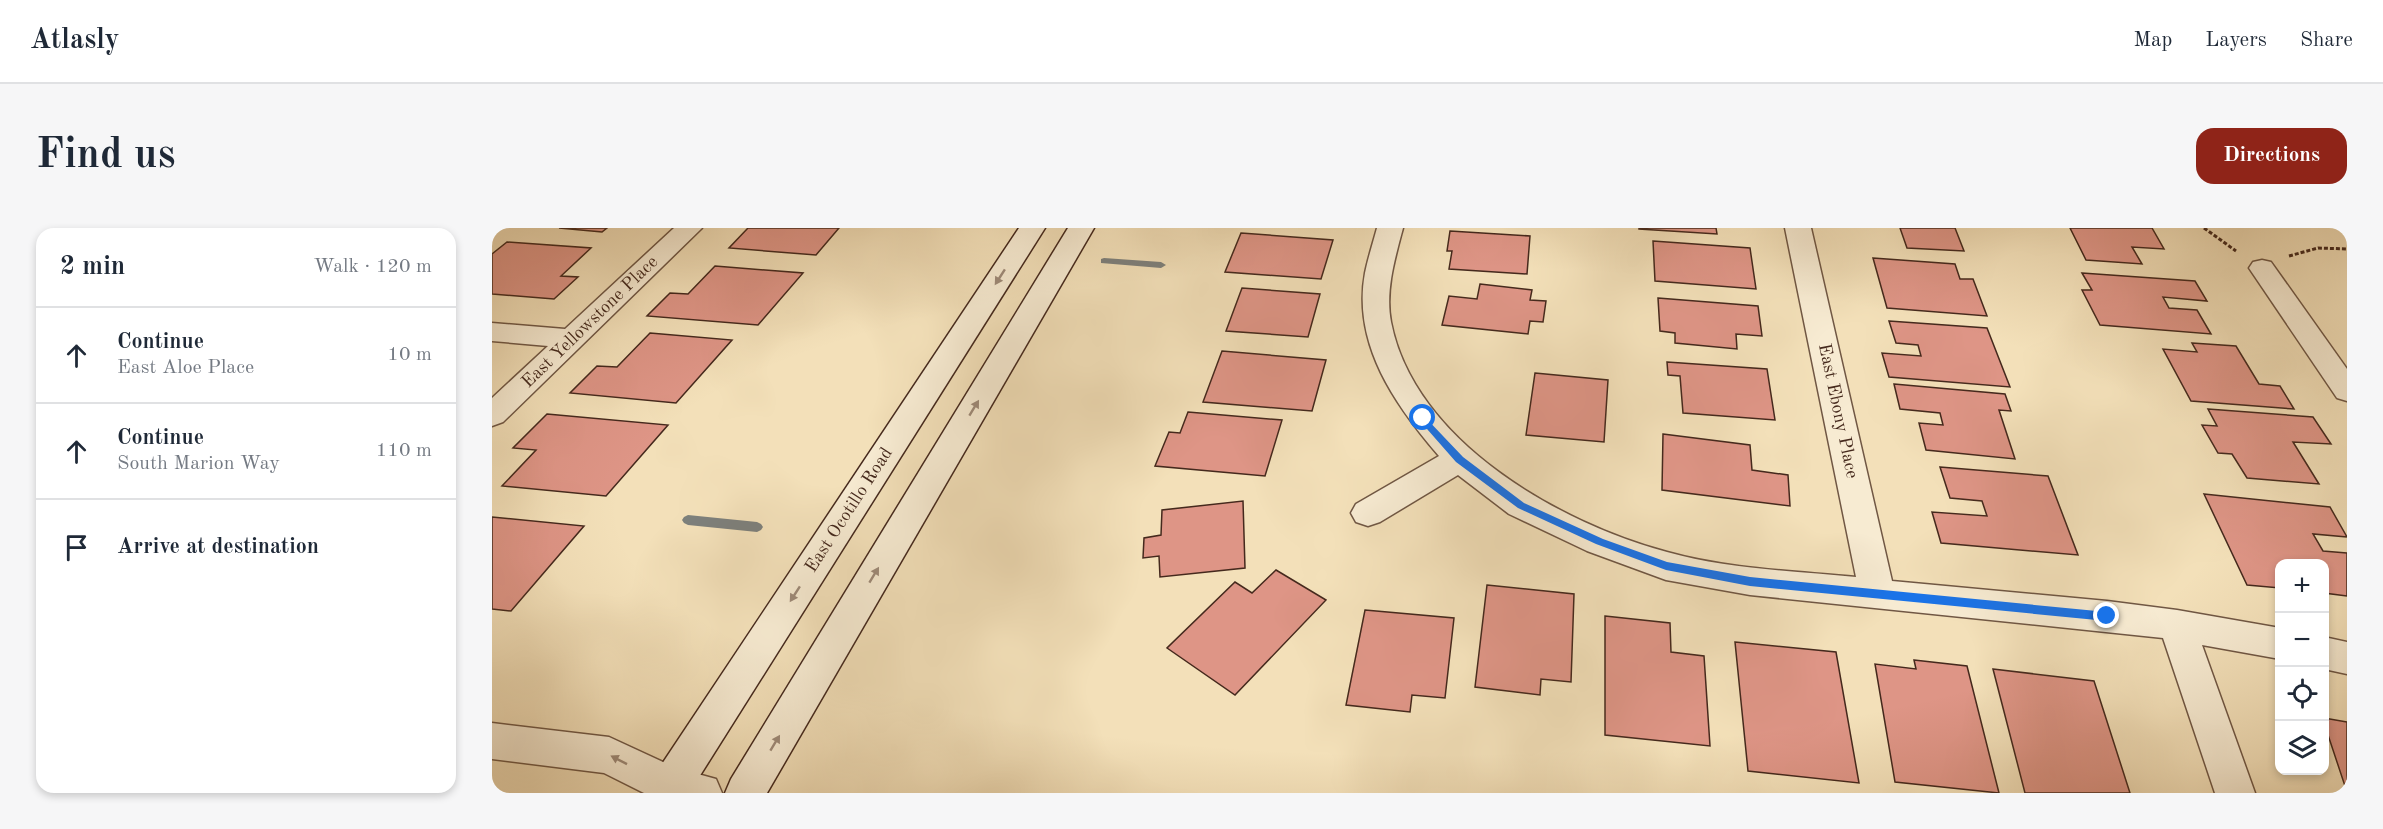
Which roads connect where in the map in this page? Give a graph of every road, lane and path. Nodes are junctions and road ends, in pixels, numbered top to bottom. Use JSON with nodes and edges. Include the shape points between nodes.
{"nodes":[{"id":1,"x":689,"y":228,"type":"edge"},
{"id":2,"x":1032,"y":228,"type":"edge"},
{"id":3,"x":1081,"y":228,"type":"edge"},
{"id":4,"x":1390,"y":228,"type":"edge"},
{"id":5,"x":1798,"y":228,"type":"edge"},
{"id":6,"x":2204,"y":228,"type":"edge"},
{"id":7,"x":2347,"y":249,"type":"edge"},
{"id":8,"x":2262,"y":268,"type":"junction"},
{"id":9,"x":492,"y":332,"type":"edge"},
{"id":10,"x":571,"y":339,"type":"junction"},
{"id":11,"x":2347,"y":391,"type":"edge"},
{"id":12,"x":492,"y":415,"type":"edge"},
{"id":13,"x":1459,"y":459,"type":"junction"},
{"id":14,"x":1368,"y":513,"type":"dead end"},
{"id":15,"x":1877,"y":594,"type":"junction"},
{"id":16,"x":2177,"y":625,"type":"junction"},
{"id":17,"x":2275,"y":643,"type":"edge"},
{"id":18,"x":2329,"y":654,"type":"edge"},
{"id":19,"x":2347,"y":658,"type":"edge"},
{"id":20,"x":492,"y":741,"type":"edge"},
{"id":21,"x":668,"y":791,"type":"edge"},
{"id":22,"x":745,"y":793,"type":"edge"},
{"id":23,"x":2235,"y":793,"type":"edge"}],
"edges":[{"from":1,"to":10,"type":"street","name":"East Yellowstone Place"},
{"from":2,"to":21,"type":"street","name":"East Ocotillo Road","one_way":true},
{"from":22,"to":3,"type":"street","one_way":true},
{"from":4,"to":13,"type":"street","via":[[1378,274],[1377,321],[1392,369],[1423,418]]},
{"from":5,"to":15,"type":"street","name":"East Ebony Place"},
{"from":6,"to":8,"type":"path"},
{"from":7,"to":8,"type":"path","via":[[2306,249]]},
{"from":8,"to":11,"type":"street"},
{"from":9,"to":10,"type":"street"},
{"from":10,"to":12,"type":"street","name":"East Yellowstone Place"},
{"from":13,"to":14,"type":"street"},
{"from":13,"to":15,"type":"street","via":[[1521,505],[1599,542],[1666,566],[1750,581]]},
{"from":15,"to":16,"type":"street"},
{"from":16,"to":17,"type":"street"},
{"from":16,"to":23,"type":"street"},
{"from":18,"to":19,"type":"street"},
{"from":21,"to":20,"type":"street","one_way":true,"via":[[609,755]]}]}
